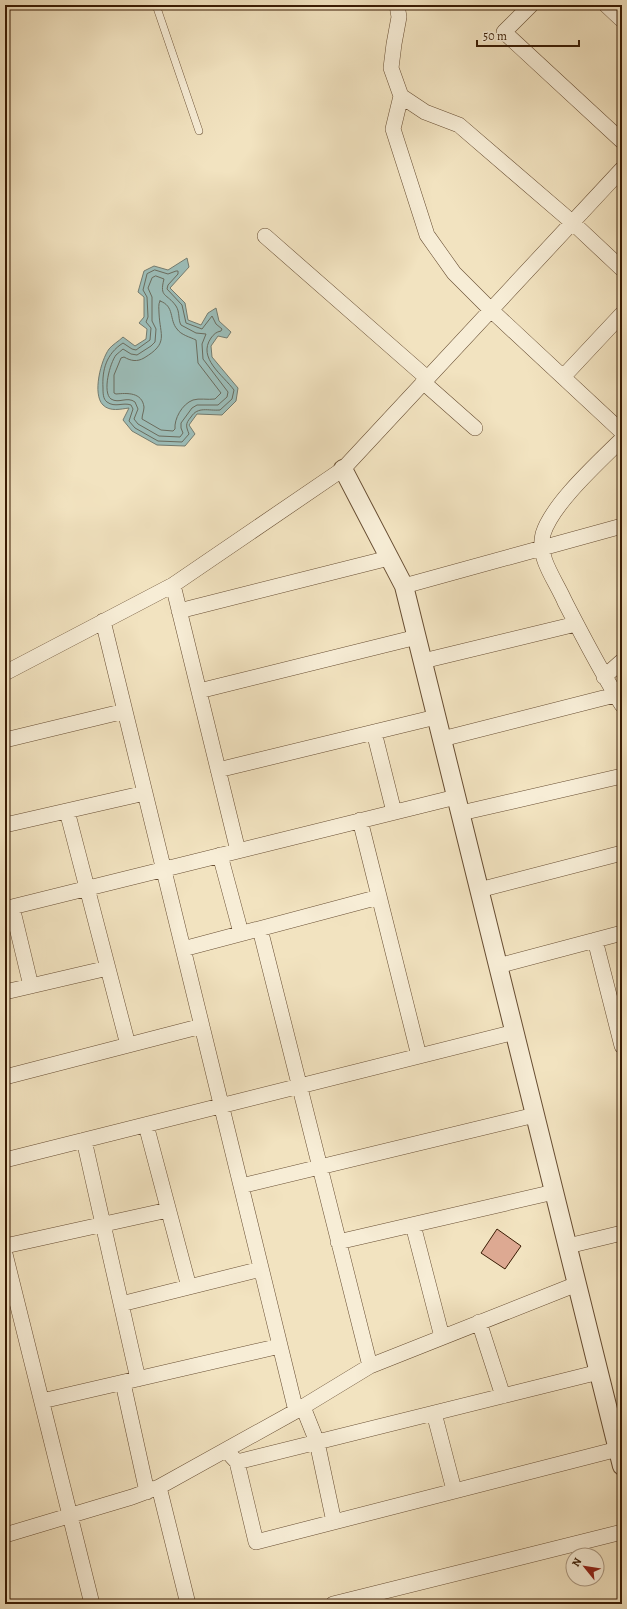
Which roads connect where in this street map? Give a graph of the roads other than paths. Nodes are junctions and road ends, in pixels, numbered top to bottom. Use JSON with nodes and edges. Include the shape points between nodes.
{"nodes":[{"id":1,"x":156,"y":5,"type":"edge"},
{"id":2,"x":397,"y":5,"type":"edge"},
{"id":3,"x":531,"y":5,"type":"edge"},
{"id":4,"x":606,"y":5,"type":"edge"},
{"id":5,"x":622,"y":20,"type":"edge"},
{"id":6,"x":401,"y":96,"type":"junction"},
{"id":7,"x":199,"y":131,"type":"dead end"},
{"id":8,"x":622,"y":141,"type":"edge"},
{"id":9,"x":622,"y":169,"type":"edge"},
{"id":10,"x":573,"y":223,"type":"junction"},
{"id":11,"x":265,"y":236,"type":"dead end"},
{"id":12,"x":622,"y":269,"type":"edge"},
{"id":13,"x":491,"y":310,"type":"junction"},
{"id":14,"x":622,"y":314,"type":"edge"},
{"id":15,"x":563,"y":377,"type":"junction"},
{"id":16,"x":425,"y":380,"type":"junction"},
{"id":17,"x":475,"y":428,"type":"dead end"},
{"id":18,"x":622,"y":432,"type":"edge"},
{"id":19,"x":622,"y":439,"type":"edge"},
{"id":20,"x":343,"y":469,"type":"junction"},
{"id":21,"x":622,"y":526,"type":"edge"},
{"id":22,"x":542,"y":547,"type":"junction"},
{"id":23,"x":389,"y":558,"type":"junction"},
{"id":24,"x":173,"y":585,"type":"junction"},
{"id":25,"x":404,"y":586,"type":"junction"},
{"id":26,"x":179,"y":611,"type":"junction"},
{"id":27,"x":103,"y":622,"type":"junction"},
{"id":28,"x":576,"y":624,"type":"junction"},
{"id":29,"x":417,"y":637,"type":"junction"},
{"id":30,"x":423,"y":661,"type":"junction"},
{"id":31,"x":622,"y":661,"type":"edge"},
{"id":32,"x":5,"y":673,"type":"edge"},
{"id":33,"x":604,"y":677,"type":"junction"},
{"id":34,"x":199,"y":691,"type":"junction"},
{"id":35,"x":619,"y":700,"type":"edge"},
{"id":36,"x":125,"y":711,"type":"junction"},
{"id":37,"x":436,"y":717,"type":"junction"},
{"id":38,"x":374,"y":732,"type":"junction"},
{"id":39,"x":442,"y":739,"type":"junction"},
{"id":40,"x":5,"y":740,"type":"edge"},
{"id":41,"x":218,"y":770,"type":"junction"},
{"id":42,"x":622,"y":776,"type":"edge"},
{"id":43,"x":145,"y":793,"type":"junction"},
{"id":44,"x":458,"y":805,"type":"junction"},
{"id":45,"x":67,"y":811,"type":"junction"},
{"id":46,"x":394,"y":812,"type":"junction"},
{"id":47,"x":360,"y":820,"type":"junction"},
{"id":48,"x":5,"y":825,"type":"edge"},
{"id":49,"x":238,"y":851,"type":"junction"},
{"id":50,"x":622,"y":853,"type":"edge"},
{"id":51,"x":220,"y":855,"type":"junction"},
{"id":52,"x":164,"y":869,"type":"junction"},
{"id":53,"x":87,"y":888,"type":"junction"},
{"id":54,"x":479,"y":890,"type":"junction"},
{"id":55,"x":379,"y":897,"type":"junction"},
{"id":56,"x":260,"y":929,"type":"junction"},
{"id":57,"x":242,"y":933,"type":"junction"},
{"id":58,"x":622,"y":933,"type":"edge"},
{"id":59,"x":595,"y":940,"type":"junction"},
{"id":60,"x":183,"y":949,"type":"junction"},
{"id":61,"x":498,"y":966,"type":"junction"},
{"id":62,"x":108,"y":968,"type":"junction"},
{"id":63,"x":30,"y":986,"type":"junction"},
{"id":64,"x":5,"y":992,"type":"edge"},
{"id":65,"x":618,"y":1013,"type":"edge"},
{"id":66,"x":202,"y":1026,"type":"junction"},
{"id":67,"x":515,"y":1032,"type":"junction"},
{"id":68,"x":128,"y":1045,"type":"junction"},
{"id":69,"x":622,"y":1046,"type":"edge"},
{"id":70,"x":419,"y":1056,"type":"junction"},
{"id":71,"x":5,"y":1077,"type":"edge"},
{"id":72,"x":299,"y":1086,"type":"junction"},
{"id":73,"x":222,"y":1106,"type":"junction"},
{"id":74,"x":535,"y":1115,"type":"junction"},
{"id":75,"x":146,"y":1125,"type":"junction"},
{"id":76,"x":84,"y":1140,"type":"junction"},
{"id":77,"x":5,"y":1160,"type":"edge"},
{"id":78,"x":320,"y":1167,"type":"junction"},
{"id":79,"x":241,"y":1186,"type":"junction"},
{"id":80,"x":554,"y":1192,"type":"junction"},
{"id":81,"x":168,"y":1210,"type":"junction"},
{"id":82,"x":103,"y":1225,"type":"junction"},
{"id":83,"x":413,"y":1225,"type":"junction"},
{"id":84,"x":622,"y":1233,"type":"edge"},
{"id":85,"x":338,"y":1242,"type":"junction"},
{"id":86,"x":5,"y":1246,"type":"edge"},
{"id":87,"x":568,"y":1246,"type":"junction"},
{"id":88,"x":5,"y":1254,"type":"edge"},
{"id":89,"x":262,"y":1269,"type":"junction"},
{"id":90,"x":577,"y":1284,"type":"junction"},
{"id":91,"x":188,"y":1287,"type":"junction"},
{"id":92,"x":121,"y":1304,"type":"junction"},
{"id":93,"x":479,"y":1322,"type":"junction"},
{"id":94,"x":442,"y":1337,"type":"junction"},
{"id":95,"x":280,"y":1346,"type":"junction"},
{"id":96,"x":370,"y":1366,"type":"junction"},
{"id":97,"x":599,"y":1372,"type":"junction"},
{"id":98,"x":138,"y":1379,"type":"junction"},
{"id":99,"x":123,"y":1383,"type":"junction"},
{"id":100,"x":503,"y":1396,"type":"junction"},
{"id":101,"x":42,"y":1401,"type":"junction"},
{"id":102,"x":300,"y":1409,"type":"junction"},
{"id":103,"x":434,"y":1413,"type":"junction"},
{"id":104,"x":317,"y":1442,"type":"junction"},
{"id":105,"x":226,"y":1450,"type":"junction"},
{"id":106,"x":620,"y":1458,"type":"edge"},
{"id":107,"x":236,"y":1462,"type":"junction"},
{"id":108,"x":153,"y":1489,"type":"junction"},
{"id":109,"x":454,"y":1490,"type":"junction"},
{"id":110,"x":70,"y":1516,"type":"junction"},
{"id":111,"x":334,"y":1522,"type":"junction"},
{"id":112,"x":622,"y":1532,"type":"edge"},
{"id":113,"x":5,"y":1534,"type":"edge"},
{"id":114,"x":388,"y":1597,"type":"edge"},
{"id":115,"x":92,"y":1604,"type":"edge"},
{"id":116,"x":188,"y":1604,"type":"edge"},
{"id":117,"x":333,"y":1604,"type":"edge"}],
"edges":[{"from":1,"to":7,"type":"lane"},
{"from":2,"to":6,"type":"street","via":[[399,17],[391,68]]},
{"from":3,"to":8,"type":"street","via":[[504,32]]},
{"from":4,"to":5,"type":"street"},
{"from":6,"to":10,"type":"street","via":[[425,112],[459,125]]},
{"from":6,"to":13,"type":"street","via":[[393,129],[428,235],[454,273]]},
{"from":9,"to":10,"type":"street"},
{"from":10,"to":12,"type":"street"},
{"from":10,"to":13,"type":"street"},
{"from":11,"to":16,"type":"street"},
{"from":13,"to":15,"type":"street"},
{"from":13,"to":16,"type":"street"},
{"from":14,"to":15,"type":"street"},
{"from":15,"to":18,"type":"street"},
{"from":16,"to":17,"type":"street"},
{"from":16,"to":20,"type":"street"},
{"from":19,"to":22,"type":"street","via":[[558,508],[543,535]]},
{"from":20,"to":23,"type":"street"},
{"from":20,"to":24,"type":"street"},
{"from":21,"to":22,"type":"street"},
{"from":22,"to":25,"type":"street"},
{"from":22,"to":28,"type":"street","via":[[545,561]]},
{"from":23,"to":25,"type":"street"},
{"from":23,"to":26,"type":"street"},
{"from":24,"to":26,"type":"street"},
{"from":24,"to":27,"type":"street"},
{"from":25,"to":29,"type":"street"},
{"from":26,"to":34,"type":"street"},
{"from":27,"to":32,"type":"street"},
{"from":27,"to":36,"type":"street"},
{"from":28,"to":30,"type":"street"},
{"from":28,"to":33,"type":"street"},
{"from":29,"to":30,"type":"street"},
{"from":29,"to":34,"type":"street"},
{"from":30,"to":37,"type":"street"},
{"from":31,"to":33,"type":"street"},
{"from":33,"to":35,"type":"street"},
{"from":34,"to":41,"type":"street"},
{"from":35,"to":39,"type":"street"},
{"from":36,"to":40,"type":"street"},
{"from":36,"to":43,"type":"street"},
{"from":37,"to":38,"type":"street"},
{"from":37,"to":39,"type":"street"},
{"from":38,"to":41,"type":"street"},
{"from":38,"to":46,"type":"street"},
{"from":39,"to":44,"type":"street"},
{"from":41,"to":49,"type":"street"},
{"from":42,"to":44,"type":"street"},
{"from":43,"to":45,"type":"street"},
{"from":43,"to":52,"type":"street"},
{"from":44,"to":46,"type":"street"},
{"from":44,"to":54,"type":"street"},
{"from":45,"to":48,"type":"street"},
{"from":45,"to":53,"type":"street"},
{"from":46,"to":47,"type":"street"},
{"from":47,"to":49,"type":"street"},
{"from":47,"to":55,"type":"street"},
{"from":49,"to":51,"type":"street"},
{"from":50,"to":54,"type":"street"},
{"from":51,"to":52,"type":"street"},
{"from":51,"to":57,"type":"street"},
{"from":52,"to":53,"type":"street"},
{"from":52,"to":60,"type":"street"},
{"from":53,"to":62,"type":"street"},
{"from":53,"to":63,"type":"street","via":[[12,907]]},
{"from":54,"to":61,"type":"street"},
{"from":55,"to":56,"type":"street"},
{"from":55,"to":70,"type":"street"},
{"from":56,"to":57,"type":"street"},
{"from":56,"to":72,"type":"street"},
{"from":57,"to":60,"type":"street"},
{"from":58,"to":59,"type":"street"},
{"from":59,"to":61,"type":"street"},
{"from":59,"to":65,"type":"street"},
{"from":60,"to":66,"type":"street"},
{"from":61,"to":67,"type":"street"},
{"from":62,"to":63,"type":"street"},
{"from":62,"to":68,"type":"street"},
{"from":63,"to":64,"type":"street"},
{"from":65,"to":69,"type":"street"},
{"from":66,"to":68,"type":"street"},
{"from":66,"to":73,"type":"street"},
{"from":67,"to":70,"type":"street"},
{"from":67,"to":74,"type":"street"},
{"from":68,"to":71,"type":"street"},
{"from":70,"to":72,"type":"street"},
{"from":72,"to":73,"type":"street"},
{"from":72,"to":78,"type":"street"},
{"from":73,"to":75,"type":"street"},
{"from":73,"to":79,"type":"street"},
{"from":74,"to":78,"type":"street"},
{"from":74,"to":80,"type":"street"},
{"from":75,"to":76,"type":"street"},
{"from":75,"to":81,"type":"street"},
{"from":76,"to":77,"type":"street"},
{"from":76,"to":82,"type":"street"},
{"from":78,"to":79,"type":"street"},
{"from":78,"to":85,"type":"street"},
{"from":79,"to":89,"type":"street"},
{"from":80,"to":83,"type":"street"},
{"from":80,"to":87,"type":"street"},
{"from":81,"to":82,"type":"street"},
{"from":81,"to":91,"type":"street"},
{"from":82,"to":86,"type":"street"},
{"from":82,"to":92,"type":"street"},
{"from":83,"to":85,"type":"street"},
{"from":83,"to":94,"type":"street"},
{"from":84,"to":87,"type":"street"},
{"from":85,"to":96,"type":"street"},
{"from":87,"to":90,"type":"street"},
{"from":88,"to":101,"type":"street"},
{"from":89,"to":91,"type":"street"},
{"from":89,"to":95,"type":"street"},
{"from":90,"to":93,"type":"street"},
{"from":90,"to":97,"type":"street"},
{"from":91,"to":92,"type":"street"},
{"from":92,"to":98,"type":"street"},
{"from":93,"to":94,"type":"street"},
{"from":93,"to":100,"type":"street"},
{"from":94,"to":96,"type":"street"},
{"from":95,"to":98,"type":"street"},
{"from":95,"to":102,"type":"street"},
{"from":96,"to":102,"type":"street"},
{"from":97,"to":100,"type":"street"},
{"from":97,"to":106,"type":"street"},
{"from":98,"to":99,"type":"street"},
{"from":99,"to":101,"type":"street"},
{"from":99,"to":108,"type":"street"},
{"from":100,"to":103,"type":"street"},
{"from":101,"to":110,"type":"street"},
{"from":102,"to":104,"type":"street"},
{"from":102,"to":105,"type":"street"},
{"from":103,"to":104,"type":"street"},
{"from":103,"to":109,"type":"street"},
{"from":104,"to":107,"type":"street"},
{"from":104,"to":111,"type":"street"},
{"from":105,"to":107,"type":"street"},
{"from":105,"to":108,"type":"street"},
{"from":106,"to":109,"type":"street"},
{"from":107,"to":111,"type":"street","via":[[256,1542]]},
{"from":108,"to":110,"type":"street"},
{"from":108,"to":116,"type":"street"},
{"from":109,"to":111,"type":"street"},
{"from":110,"to":113,"type":"street"},
{"from":110,"to":115,"type":"street"},
{"from":112,"to":114,"type":"street"},
{"from":114,"to":117,"type":"street"}]}
